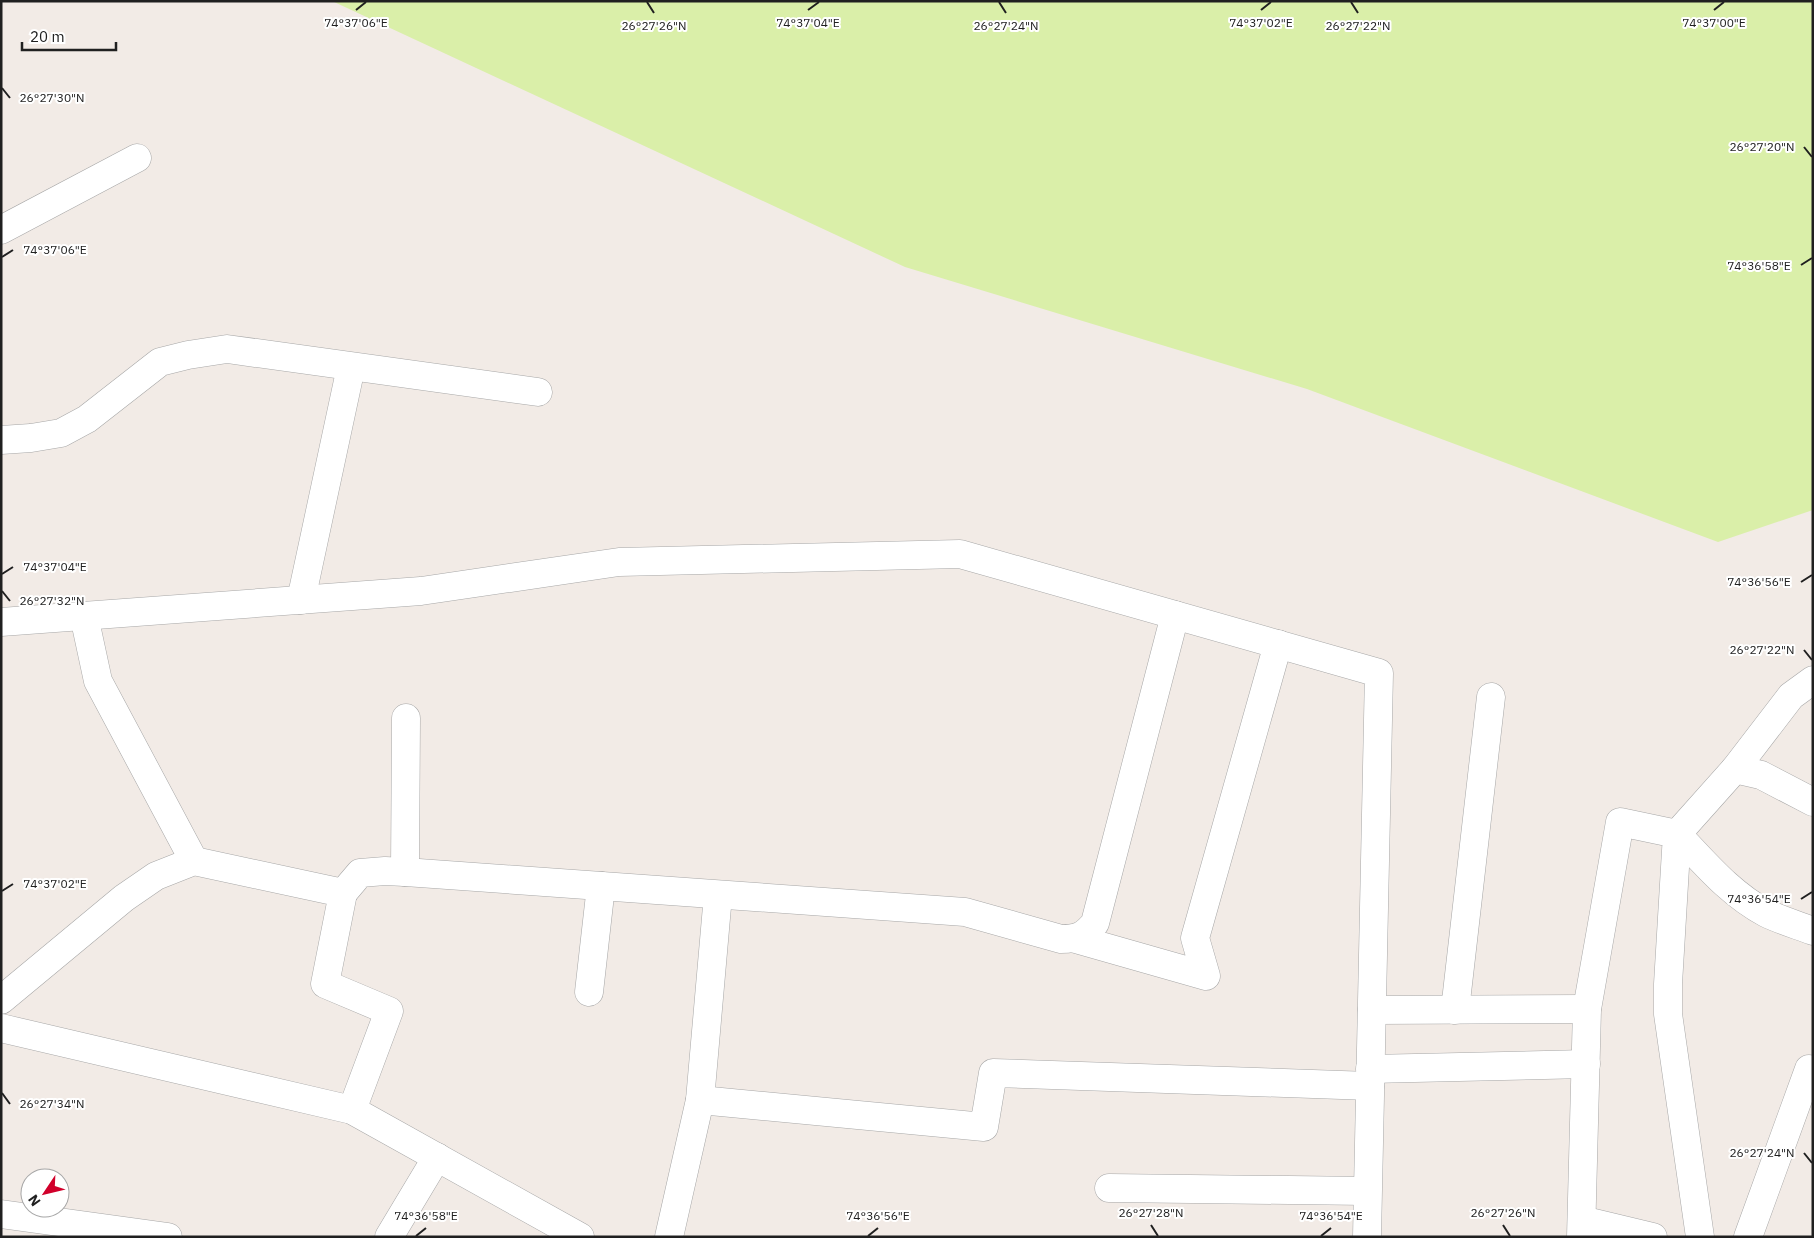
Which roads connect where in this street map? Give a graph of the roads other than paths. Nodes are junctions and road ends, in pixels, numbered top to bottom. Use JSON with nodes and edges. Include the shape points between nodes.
{"nodes":[{"id":1,"x":137,"y":158,"type":"dead end"},
{"id":2,"x":1,"y":230,"type":"edge"},
{"id":3,"x":351,"y":367,"type":"junction"},
{"id":4,"x":538,"y":392,"type":"dead end"},
{"id":5,"x":1,"y":440,"type":"edge"},
{"id":6,"x":301,"y":600,"type":"junction"},
{"id":7,"x":1175,"y":615,"type":"junction"},
{"id":8,"x":84,"y":616,"type":"junction"},
{"id":9,"x":1,"y":622,"type":"edge"},
{"id":10,"x":1278,"y":644,"type":"junction"},
{"id":11,"x":1813,"y":680,"type":"edge"},
{"id":12,"x":1491,"y":698,"type":"dead end"},
{"id":13,"x":406,"y":718,"type":"dead end"},
{"id":14,"x":1735,"y":769,"type":"junction"},
{"id":15,"x":1813,"y":802,"type":"edge"},
{"id":16,"x":1677,"y":834,"type":"junction"},
{"id":17,"x":194,"y":861,"type":"junction"},
{"id":18,"x":405,"y":872,"type":"junction"},
{"id":19,"x":601,"y":886,"type":"junction"},
{"id":20,"x":342,"y":892,"type":"junction"},
{"id":21,"x":718,"y":894,"type":"junction"},
{"id":22,"x":1813,"y":931,"type":"edge"},
{"id":23,"x":1076,"y":939,"type":"junction"},
{"id":24,"x":589,"y":992,"type":"dead end"},
{"id":25,"x":1,"y":1000,"type":"edge"},
{"id":26,"x":1587,"y":1009,"type":"junction"},
{"id":27,"x":1372,"y":1010,"type":"junction"},
{"id":28,"x":1455,"y":1010,"type":"junction"},
{"id":29,"x":1,"y":1028,"type":"edge"},
{"id":30,"x":1586,"y":1064,"type":"junction"},
{"id":31,"x":1810,"y":1069,"type":"dead end"},
{"id":32,"x":1370,"y":1077,"type":"junction"},
{"id":33,"x":700,"y":1100,"type":"junction"},
{"id":34,"x":352,"y":1110,"type":"junction"},
{"id":35,"x":437,"y":1157,"type":"junction"},
{"id":36,"x":1109,"y":1188,"type":"dead end"},
{"id":37,"x":1367,"y":1191,"type":"junction"},
{"id":38,"x":1,"y":1214,"type":"edge"},
{"id":39,"x":1582,"y":1228,"type":"edge"},
{"id":40,"x":51,"y":1229,"type":"edge"},
{"id":41,"x":168,"y":1237,"type":"edge"},
{"id":42,"x":389,"y":1237,"type":"edge"},
{"id":43,"x":580,"y":1237,"type":"edge"},
{"id":44,"x":668,"y":1237,"type":"edge"},
{"id":45,"x":1367,"y":1237,"type":"edge"},
{"id":46,"x":1653,"y":1237,"type":"edge"},
{"id":47,"x":1700,"y":1237,"type":"edge"},
{"id":48,"x":1748,"y":1237,"type":"edge"}],
"edges":[{"from":1,"to":2,"type":"street"},
{"from":3,"to":4,"type":"street"},
{"from":3,"to":5,"type":"street","via":[[228,349],[188,355],[160,362],[87,419],[61,432]]},
{"from":3,"to":6,"type":"street"},
{"from":6,"to":7,"type":"street","via":[[421,591],[618,562],[960,554]]},
{"from":6,"to":8,"type":"street"},
{"from":7,"to":10,"type":"street"},
{"from":7,"to":23,"type":"street","via":[[1095,923]]},
{"from":8,"to":9,"type":"street"},
{"from":8,"to":17,"type":"street","via":[[98,681]]},
{"from":10,"to":23,"type":"street","via":[[1195,938],[1206,976]]},
{"from":10,"to":27,"type":"street","via":[[1379,673]]},
{"from":11,"to":14,"type":"street","via":[[1791,696]]},
{"from":12,"to":28,"type":"street"},
{"from":13,"to":18,"type":"street"},
{"from":14,"to":15,"type":"street","via":[[1761,775]]},
{"from":14,"to":16,"type":"street"},
{"from":16,"to":22,"type":"street","via":[[1742,897],[1766,913]]},
{"from":16,"to":26,"type":"street","via":[[1620,822]]},
{"from":16,"to":47,"type":"street","via":[[1668,1014]]},
{"from":17,"to":20,"type":"street"},
{"from":17,"to":25,"type":"street","via":[[156,876],[124,898]]},
{"from":18,"to":19,"type":"street"},
{"from":18,"to":20,"type":"street","via":[[360,873]]},
{"from":19,"to":21,"type":"street"},
{"from":19,"to":24,"type":"street"},
{"from":20,"to":34,"type":"street","via":[[325,984],[389,1011]]},
{"from":21,"to":23,"type":"street","via":[[966,912],[1061,939]]},
{"from":21,"to":33,"type":"street"},
{"from":26,"to":28,"type":"street"},
{"from":26,"to":30,"type":"street"},
{"from":27,"to":28,"type":"street"},
{"from":27,"to":32,"type":"street"},
{"from":29,"to":34,"type":"street"},
{"from":30,"to":32,"type":"street"},
{"from":30,"to":39,"type":"street"},
{"from":31,"to":48,"type":"street"},
{"from":32,"to":33,"type":"street","via":[[993,1073],[984,1127]]},
{"from":32,"to":37,"type":"street"},
{"from":33,"to":44,"type":"street"},
{"from":34,"to":35,"type":"street"},
{"from":35,"to":42,"type":"street"},
{"from":35,"to":43,"type":"street"},
{"from":36,"to":37,"type":"street"},
{"from":37,"to":45,"type":"street"},
{"from":38,"to":40,"type":"street"},
{"from":39,"to":46,"type":"street"},
{"from":40,"to":41,"type":"street"}]}
